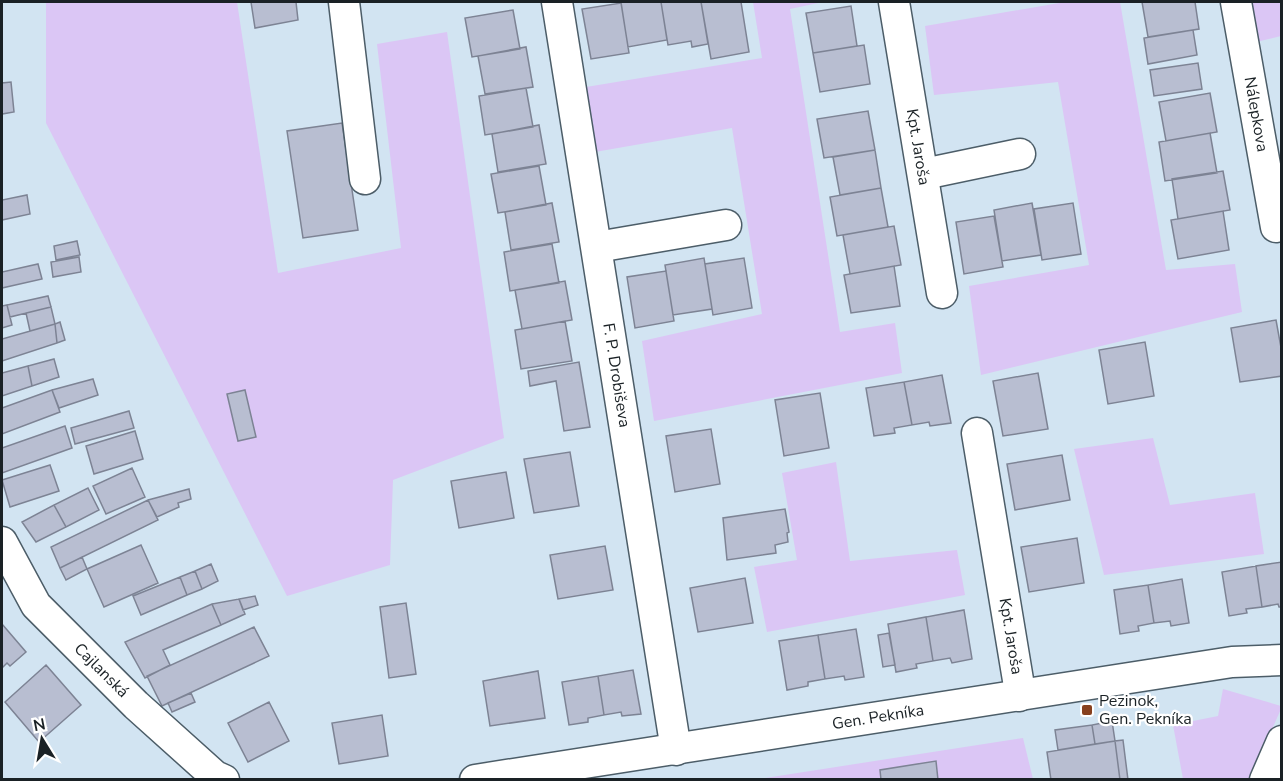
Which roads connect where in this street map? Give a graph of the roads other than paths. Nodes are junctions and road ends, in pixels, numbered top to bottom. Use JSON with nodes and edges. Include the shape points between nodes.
{"nodes":[{"id":1,"x":344,"y":2,"type":"edge"},
{"id":2,"x":557,"y":2,"type":"edge"},
{"id":3,"x":894,"y":2,"type":"edge"},
{"id":4,"x":1236,"y":2,"type":"edge"},
{"id":5,"x":1269,"y":114,"type":"edge"},
{"id":6,"x":1020,"y":154,"type":"dead end"},
{"id":7,"x":924,"y":174,"type":"junction"},
{"id":8,"x":365,"y":179,"type":"dead end"},
{"id":9,"x":726,"y":225,"type":"dead end"},
{"id":10,"x":1276,"y":227,"type":"dead end"},
{"id":11,"x":597,"y":247,"type":"junction"},
{"id":12,"x":942,"y":293,"type":"dead end"},
{"id":13,"x":977,"y":433,"type":"dead end"},
{"id":14,"x":2,"y":542,"type":"edge"},
{"id":15,"x":1281,"y":660,"type":"edge"},
{"id":16,"x":1018,"y":696,"type":"junction"},
{"id":17,"x":1281,"y":741,"type":"edge"},
{"id":18,"x":676,"y":750,"type":"junction"},
{"id":19,"x":224,"y":780,"type":"edge"},
{"id":20,"x":475,"y":780,"type":"edge"},
{"id":21,"x":1265,"y":780,"type":"edge"}],
"edges":[{"from":1,"to":8,"type":"street"},
{"from":2,"to":11,"type":"street","name":"F. P. Drobiševa"},
{"from":3,"to":7,"type":"street","name":"Kpt. Jaroša"},
{"from":4,"to":5,"type":"street","name":"Nálepkova"},
{"from":5,"to":10,"type":"street","name":"Nálepkova"},
{"from":6,"to":7,"type":"street"},
{"from":7,"to":12,"type":"street","name":"Kpt. Jaroša"},
{"from":9,"to":11,"type":"street"},
{"from":11,"to":18,"type":"street","name":"F. P. Drobiševa"},
{"from":13,"to":16,"type":"street","name":"Kpt. Jaroša"},
{"from":14,"to":19,"type":"street","name":"Cajlanská","via":[[36,605],[136,705]]},
{"from":15,"to":16,"type":"street","name":"Gen. Pekníka","via":[[1232,662]]},
{"from":16,"to":18,"type":"street","name":"Gen. Pekníka"},
{"from":17,"to":21,"type":"street"},
{"from":18,"to":20,"type":"street","name":"Gen. Pekníka"}]}
